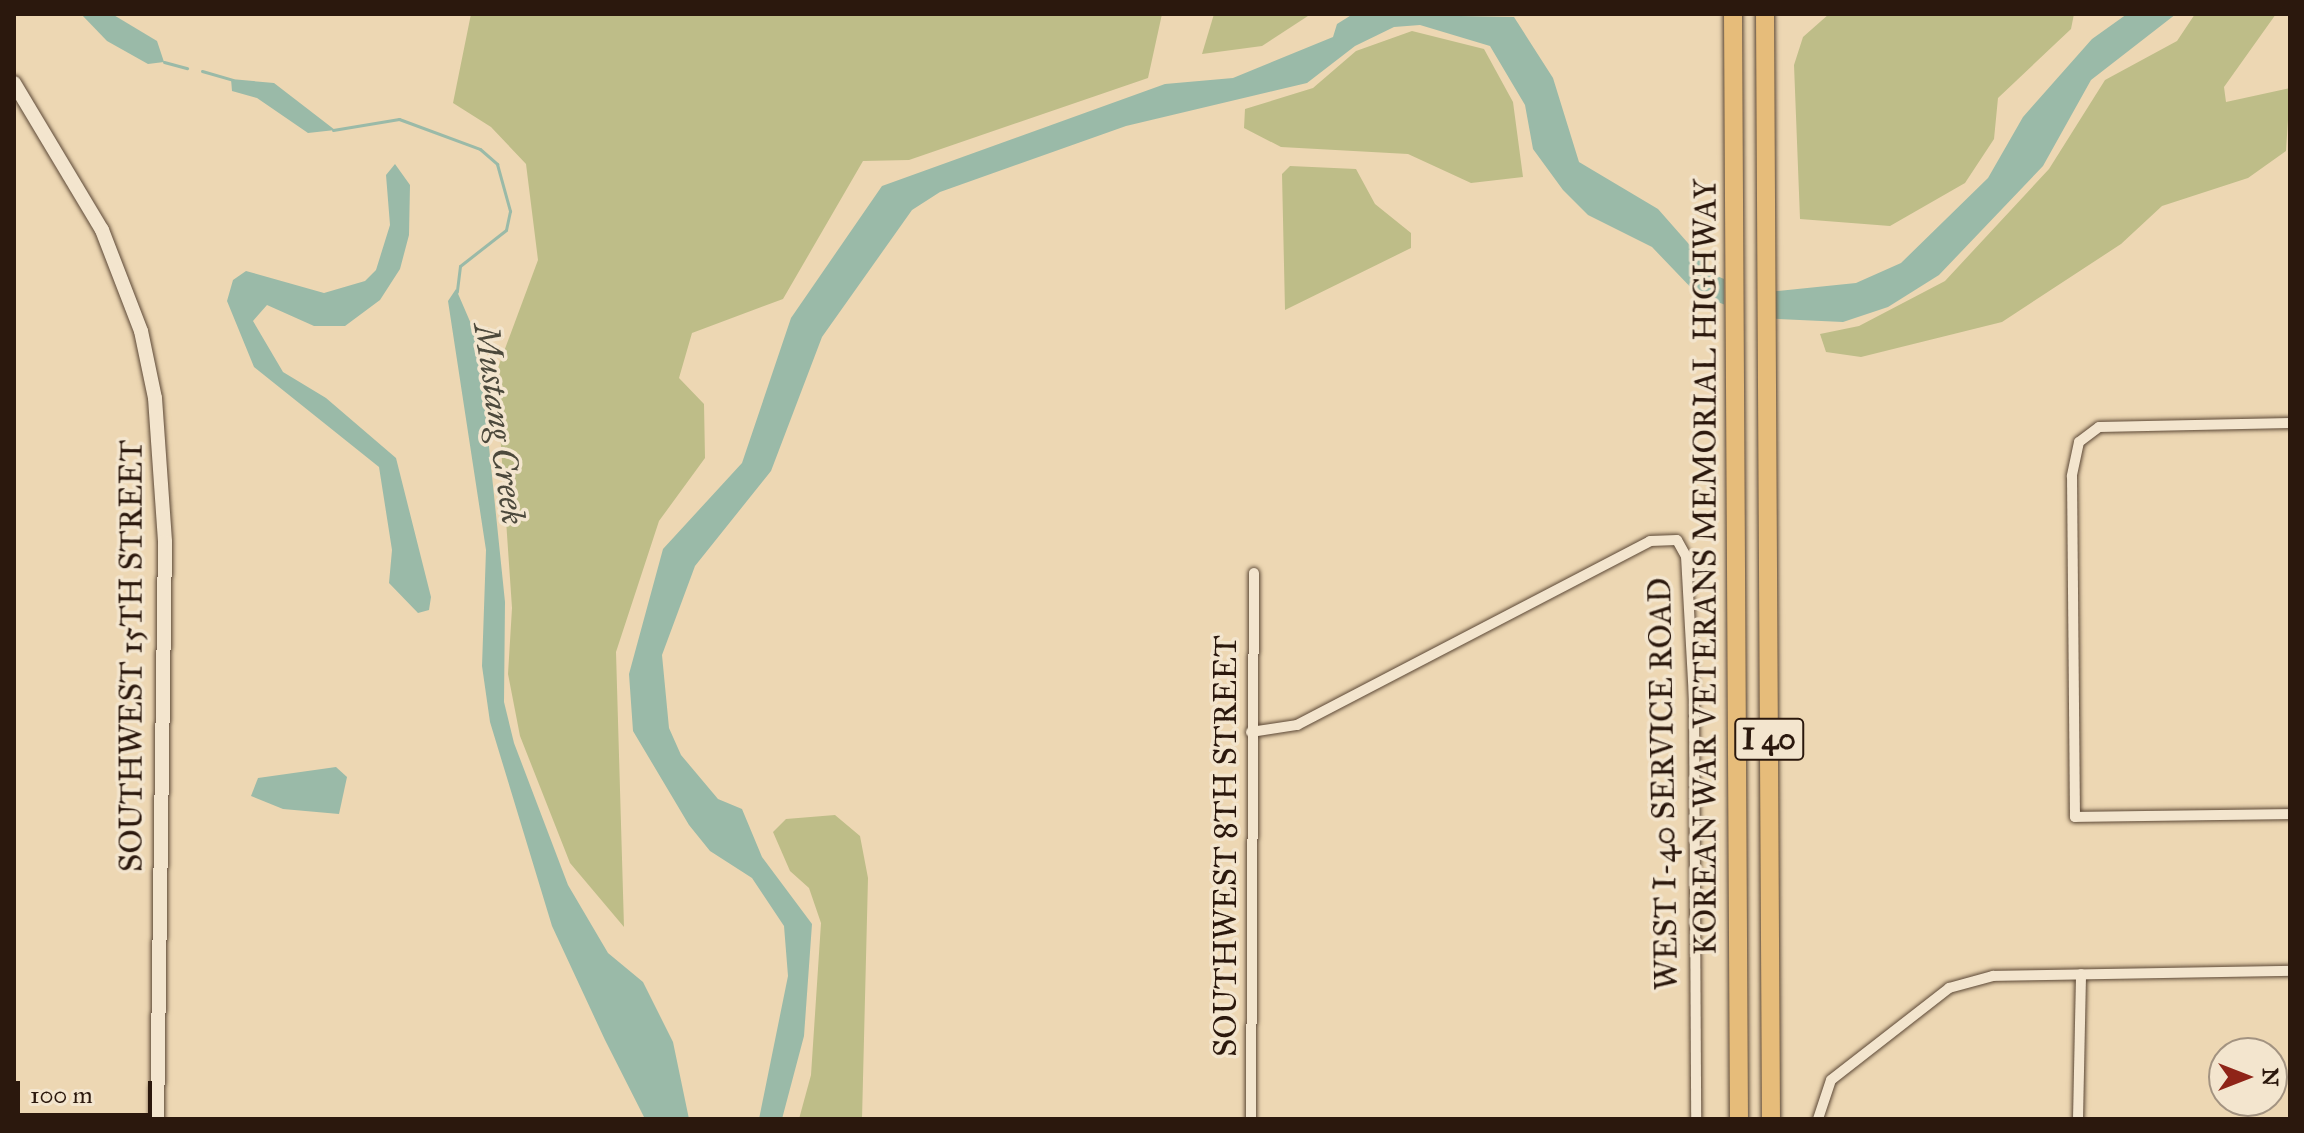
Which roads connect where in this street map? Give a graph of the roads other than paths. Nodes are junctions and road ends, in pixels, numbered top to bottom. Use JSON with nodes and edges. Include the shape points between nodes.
{"nodes":[{"id":1,"x":1733,"y":14,"type":"edge"},
{"id":2,"x":1765,"y":14,"type":"edge"},
{"id":3,"x":14,"y":83,"type":"edge"},
{"id":4,"x":2290,"y":423,"type":"edge"},
{"id":5,"x":1254,"y":573,"type":"dead end"},
{"id":6,"x":1251,"y":732,"type":"junction"},
{"id":7,"x":2290,"y":814,"type":"edge"},
{"id":8,"x":2290,"y":971,"type":"edge"},
{"id":9,"x":2081,"y":974,"type":"junction"},
{"id":10,"x":157,"y":1119,"type":"edge"},
{"id":11,"x":1251,"y":1119,"type":"edge"},
{"id":12,"x":1696,"y":1119,"type":"edge"},
{"id":13,"x":1739,"y":1119,"type":"edge"},
{"id":14,"x":1771,"y":1119,"type":"edge"},
{"id":15,"x":1818,"y":1119,"type":"edge"},
{"id":16,"x":2078,"y":1119,"type":"edge"}],
"edges":[{"from":1,"to":13,"type":"highway","name":"KOREAN WAR VETERANS MEMORIAL HIGHWAY","number":"I 40"},
{"from":2,"to":14,"type":"highway","name":"KOREAN WAR VETERANS MEMORIAL HIGHWAY","number":"I 40"},
{"from":3,"to":10,"type":"main road","name":"SOUTHWEST 15TH STREET","via":[[112,251],[155,398],[165,542]]},
{"from":4,"to":7,"type":"street","via":[[2119,425],[2087,433],[2075,452],[2072,476],[2075,817]]},
{"from":5,"to":6,"type":"street","name":"SOUTHWEST 8TH STREET"},
{"from":6,"to":11,"type":"street","name":"SOUTHWEST 8TH STREET"},
{"from":6,"to":12,"type":"street","name":"WEST I-40 SERVICE ROAD","via":[[1297,725],[1650,541],[1677,540],[1686,556],[1694,699]]},
{"from":8,"to":9,"type":"street"},
{"from":9,"to":15,"type":"street","via":[[1993,976],[1949,988],[1831,1080]]},
{"from":9,"to":16,"type":"street"}]}
